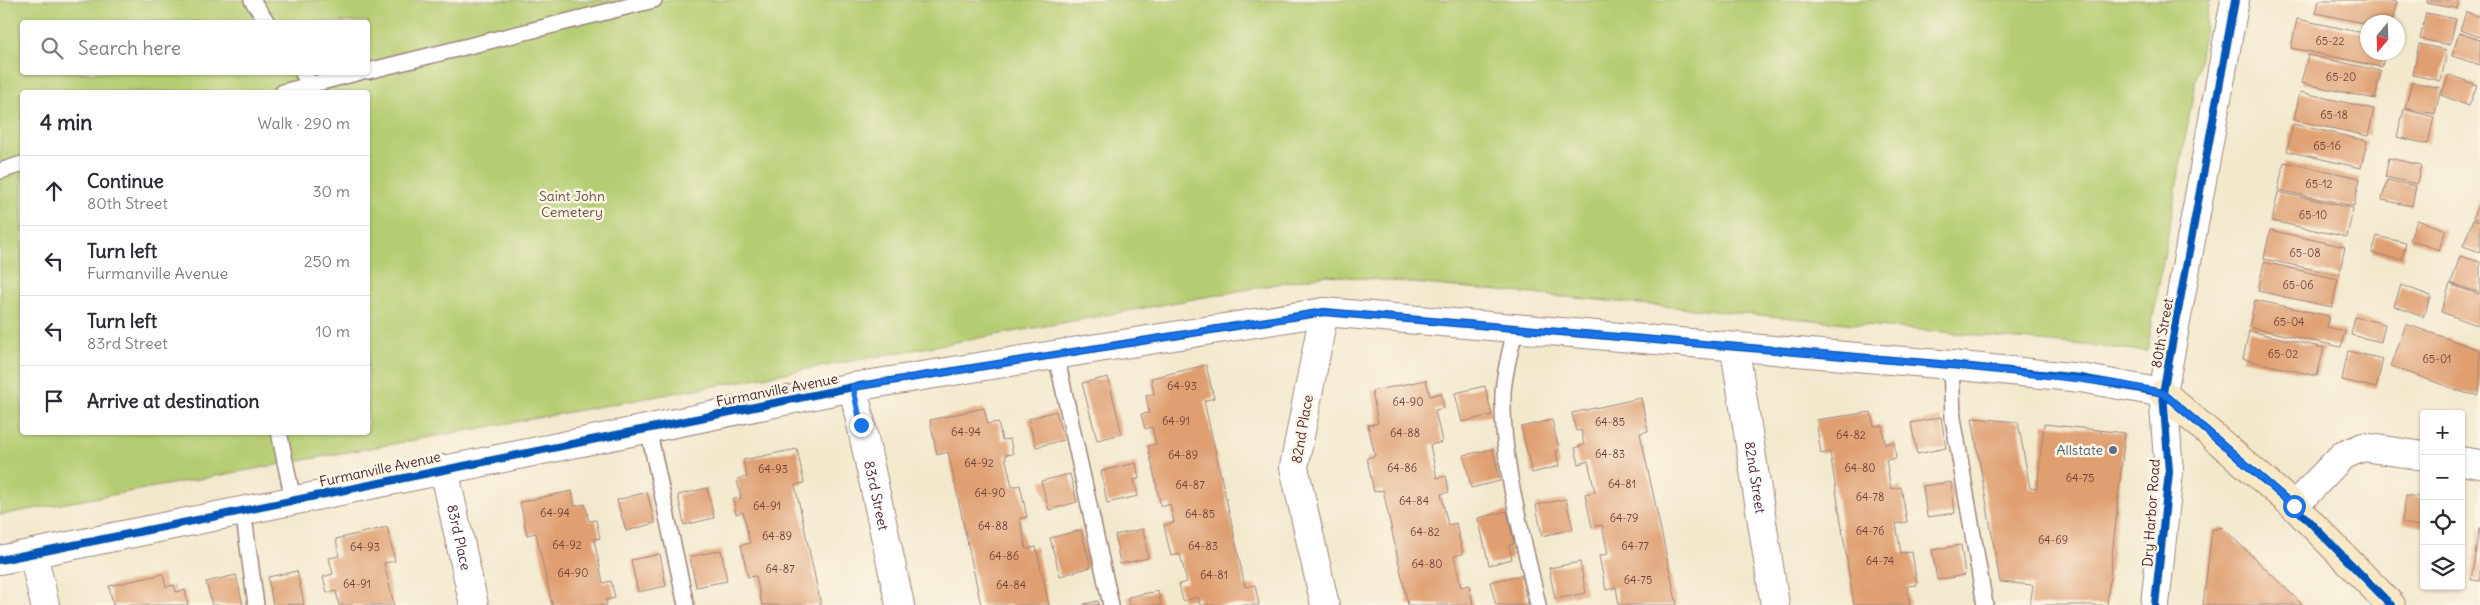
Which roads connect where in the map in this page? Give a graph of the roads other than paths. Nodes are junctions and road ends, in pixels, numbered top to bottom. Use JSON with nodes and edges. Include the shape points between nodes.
{"nodes":[{"id":1,"x":252,"y":0,"type":"edge"},
{"id":2,"x":654,"y":0,"type":"edge"},
{"id":3,"x":2234,"y":0,"type":"edge"},
{"id":4,"x":266,"y":20,"type":"edge"},
{"id":5,"x":370,"y":71,"type":"edge"},
{"id":6,"x":346,"y":75,"type":"edge"},
{"id":7,"x":308,"y":83,"type":"edge"},
{"id":8,"x":289,"y":90,"type":"edge"},
{"id":9,"x":20,"y":165,"type":"edge"},
{"id":10,"x":0,"y":171,"type":"edge"},
{"id":11,"x":1324,"y":312,"type":"junction"},
{"id":12,"x":1515,"y":329,"type":"junction"},
{"id":13,"x":1735,"y":348,"type":"junction"},
{"id":14,"x":1056,"y":354,"type":"junction"},
{"id":15,"x":1951,"y":365,"type":"junction"},
{"id":16,"x":853,"y":387,"type":"junction"},
{"id":17,"x":2163,"y":393,"type":"junction"},
{"id":18,"x":648,"y":428,"type":"junction"},
{"id":19,"x":280,"y":435,"type":"edge"},
{"id":20,"x":2420,"y":455,"type":"edge"},
{"id":21,"x":2465,"y":462,"type":"edge"},
{"id":22,"x":2480,"y":464,"type":"edge"},
{"id":23,"x":444,"y":469,"type":"junction"},
{"id":24,"x":294,"y":500,"type":"junction"},
{"id":25,"x":2294,"y":506,"type":"junction"},
{"id":26,"x":243,"y":510,"type":"junction"},
{"id":27,"x":33,"y":553,"type":"junction"},
{"id":28,"x":0,"y":560,"type":"edge"},
{"id":29,"x":45,"y":605,"type":"edge"},
{"id":30,"x":256,"y":605,"type":"edge"},
{"id":31,"x":474,"y":605,"type":"edge"},
{"id":32,"x":686,"y":605,"type":"edge"},
{"id":33,"x":900,"y":605,"type":"edge"},
{"id":34,"x":1111,"y":605,"type":"edge"},
{"id":35,"x":1325,"y":605,"type":"edge"},
{"id":36,"x":1538,"y":605,"type":"edge"},
{"id":37,"x":1775,"y":605,"type":"edge"},
{"id":38,"x":1985,"y":605,"type":"edge"},
{"id":39,"x":2155,"y":605,"type":"edge"},
{"id":40,"x":2392,"y":605,"type":"edge"}],
"edges":[{"from":1,"to":4,"type":"lane"},
{"from":2,"to":5,"type":"lane"},
{"from":3,"to":17,"type":"street","name":"80th Street"},
{"from":6,"to":7,"type":"lane"},
{"from":7,"to":8,"type":"lane"},
{"from":9,"to":10,"type":"lane"},
{"from":11,"to":12,"type":"street","name":"Furmanville Avenue"},
{"from":11,"to":14,"type":"street","name":"Furmanville Avenue"},
{"from":11,"to":35,"type":"street","name":"82nd Place","via":[[1294,467]]},
{"from":12,"to":13,"type":"street","name":"Furmanville Avenue"},
{"from":12,"to":36,"type":"lane","via":[[1503,391],[1503,426],[1508,468]]},
{"from":13,"to":15,"type":"street","name":"Furmanville Avenue"},
{"from":13,"to":37,"type":"street","name":"82nd Street"},
{"from":14,"to":16,"type":"street","name":"Furmanville Avenue"},
{"from":14,"to":34,"type":"lane"},
{"from":15,"to":17,"type":"street","name":"Furmanville Avenue","via":[[2100,381]]},
{"from":15,"to":38,"type":"lane","via":[[1953,418]]},
{"from":16,"to":18,"type":"street","name":"Furmanville Avenue"},
{"from":16,"to":33,"type":"street","name":"83rd Street"},
{"from":17,"to":25,"type":"street"},
{"from":17,"to":39,"type":"street","name":"Dry Harbor Road","via":[[2169,472]]},
{"from":18,"to":23,"type":"street","name":"Furmanville Avenue"},
{"from":18,"to":32,"type":"lane"},
{"from":19,"to":24,"type":"lane"},
{"from":20,"to":25,"type":"street","via":[[2363,447],[2342,456]]},
{"from":21,"to":22,"type":"street"},
{"from":23,"to":24,"type":"street","name":"Furmanville Avenue"},
{"from":23,"to":31,"type":"street","name":"83rd Place"},
{"from":24,"to":26,"type":"street","name":"Furmanville Avenue"},
{"from":25,"to":40,"type":"street"},
{"from":26,"to":27,"type":"street","name":"Furmanville Avenue"},
{"from":26,"to":30,"type":"lane"},
{"from":27,"to":28,"type":"street","name":"Furmanville Avenue"},
{"from":27,"to":29,"type":"street"}]}
